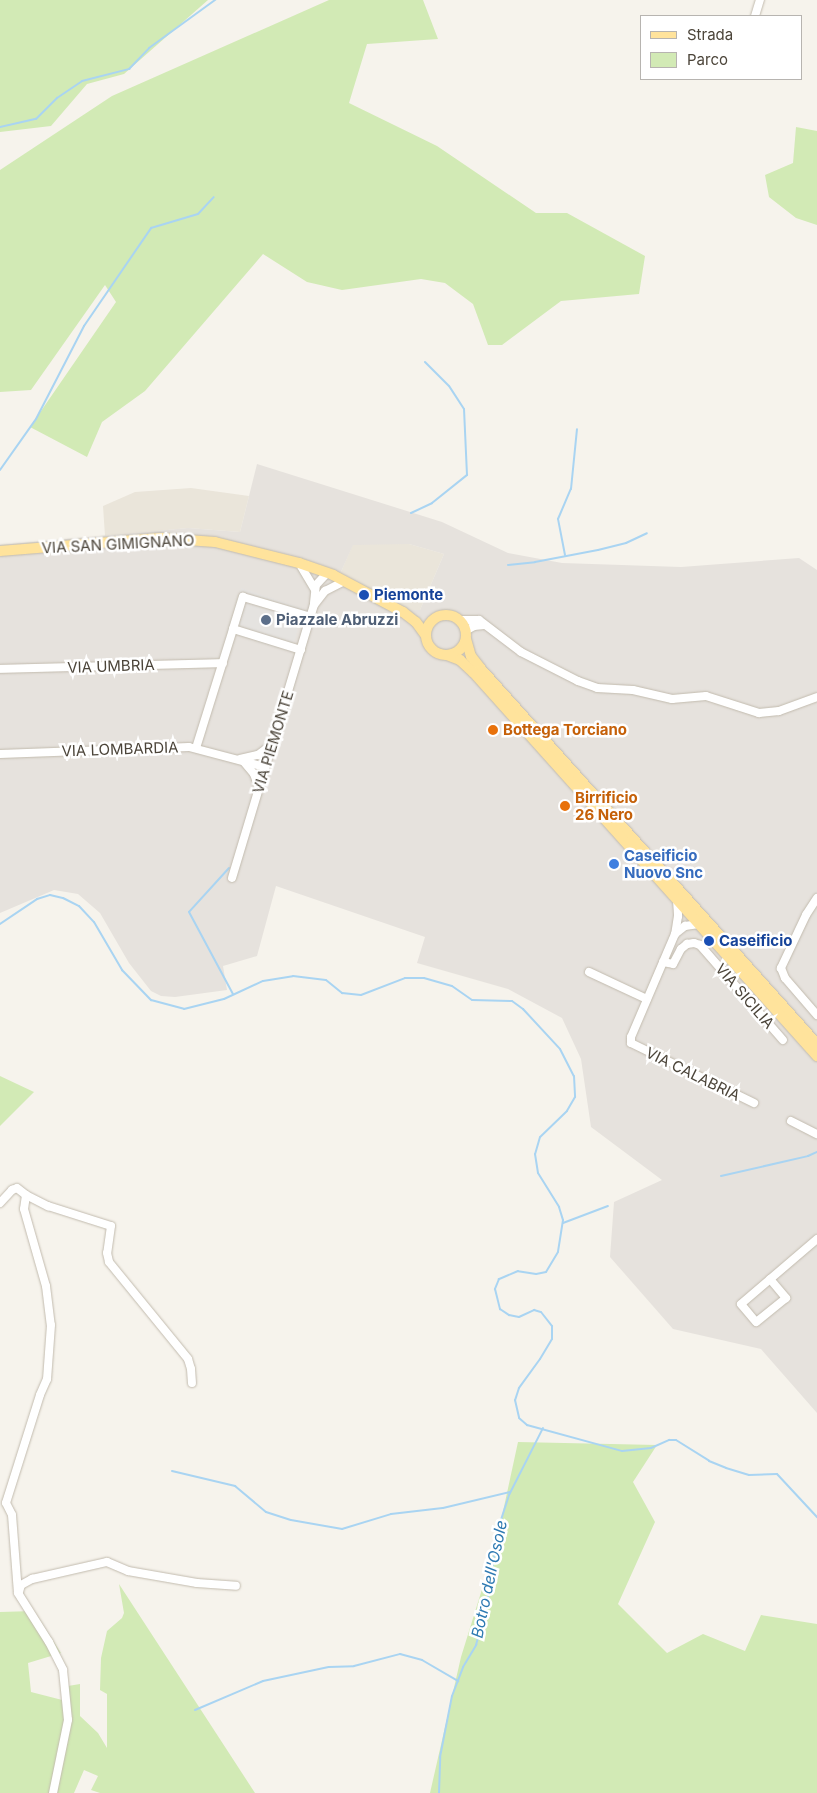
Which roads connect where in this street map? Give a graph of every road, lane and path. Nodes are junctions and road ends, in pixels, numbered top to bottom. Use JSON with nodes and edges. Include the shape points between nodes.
{"nodes":[{"id":1,"x":760,"y":0,"type":"edge"},
{"id":2,"x":755,"y":15,"type":"edge"},
{"id":3,"x":0,"y":551,"type":"edge"},
{"id":4,"x":300,"y":563,"type":"junction"},
{"id":5,"x":328,"y":572,"type":"junction"},
{"id":6,"x":345,"y":581,"type":"junction"},
{"id":7,"x":315,"y":590,"type":"junction"},
{"id":8,"x":314,"y":605,"type":"junction"},
{"id":9,"x":403,"y":612,"type":"junction"},
{"id":10,"x":311,"y":617,"type":"junction"},
{"id":11,"x":437,"y":618,"type":"junction"},
{"id":12,"x":459,"y":620,"type":"junction"},
{"id":13,"x":484,"y":625,"type":"junction"},
{"id":14,"x":233,"y":629,"type":"junction"},
{"id":15,"x":466,"y":635,"type":"junction"},
{"id":16,"x":426,"y":636,"type":"junction"},
{"id":17,"x":301,"y":650,"type":"junction"},
{"id":18,"x":447,"y":655,"type":"junction"},
{"id":19,"x":222,"y":664,"type":"junction"},
{"id":20,"x":0,"y":669,"type":"edge"},
{"id":21,"x":817,"y":697,"type":"edge"},
{"id":22,"x":272,"y":744,"type":"junction"},
{"id":23,"x":196,"y":748,"type":"junction"},
{"id":24,"x":0,"y":754,"type":"edge"},
{"id":25,"x":238,"y":759,"type":"junction"},
{"id":26,"x":265,"y":767,"type":"junction"},
{"id":27,"x":259,"y":788,"type":"junction"},
{"id":28,"x":232,"y":878,"type":"dead end"},
{"id":29,"x":817,"y":898,"type":"edge"},
{"id":30,"x":677,"y":900,"type":"junction"},
{"id":31,"x":699,"y":924,"type":"junction"},
{"id":32,"x":674,"y":934,"type":"junction"},
{"id":33,"x":663,"y":962,"type":"junction"},
{"id":34,"x":589,"y":972,"type":"dead end"},
{"id":35,"x":647,"y":999,"type":"junction"},
{"id":36,"x":817,"y":1015,"type":"edge"},
{"id":37,"x":783,"y":1040,"type":"dead end"},
{"id":38,"x":817,"y":1044,"type":"edge"},
{"id":39,"x":817,"y":1056,"type":"edge"},
{"id":40,"x":754,"y":1103,"type":"dead end"},
{"id":41,"x":790,"y":1121,"type":"dead end"},
{"id":42,"x":817,"y":1134,"type":"edge"},
{"id":43,"x":26,"y":1195,"type":"junction"},
{"id":44,"x":0,"y":1203,"type":"edge"},
{"id":45,"x":817,"y":1238,"type":"edge"},
{"id":46,"x":770,"y":1279,"type":"junction"},
{"id":47,"x":192,"y":1383,"type":"dead end"},
{"id":48,"x":236,"y":1586,"type":"dead end"},
{"id":49,"x":18,"y":1593,"type":"junction"},
{"id":50,"x":54,"y":1793,"type":"edge"}],
"edges":[{"from":1,"to":2,"type":"street"},
{"from":3,"to":4,"type":"main road","name":"VIA SAN GIMIGNANO","via":[[188,538],[222,543]]},
{"from":4,"to":5,"type":"main road","name":"VIA SAN GIMIGNANO"},
{"from":4,"to":7,"type":"street"},
{"from":5,"to":6,"type":"main road","name":"VIA SAN GIMIGNANO"},
{"from":5,"to":7,"type":"street","via":[[318,581]]},
{"from":6,"to":8,"type":"street","via":[[322,594]]},
{"from":6,"to":9,"type":"main road","name":"VIA SAN GIMIGNANO"},
{"from":7,"to":8,"type":"street","name":"VIA PIEMONTE"},
{"from":8,"to":10,"type":"street","name":"VIA PIEMONTE"},
{"from":9,"to":11,"type":"main road","name":"VIA SAN GIMIGNANO"},
{"from":9,"to":16,"type":"main road","name":"VIA SAN GIMIGNANO"},
{"from":10,"to":14,"type":"street","via":[[243,597]]},
{"from":10,"to":17,"type":"street","name":"VIA PIEMONTE"},
{"from":11,"to":12,"type":"main road","via":[[448,615]]},
{"from":11,"to":16,"type":"main road","via":[[430,624]]},
{"from":12,"to":13,"type":"street","via":[[476,619]]},
{"from":12,"to":15,"type":"main road"},
{"from":13,"to":15,"type":"street","via":[[474,626]]},
{"from":13,"to":21,"type":"street","via":[[523,653],[597,688],[632,690],[676,700],[706,696],[759,714]]},
{"from":14,"to":17,"type":"street"},
{"from":14,"to":19,"type":"street"},
{"from":15,"to":18,"type":"main road","via":[[459,650]]},
{"from":15,"to":38,"type":"main road","via":[[470,653],[481,669]]},
{"from":16,"to":18,"type":"main road","via":[[432,649]]},
{"from":17,"to":22,"type":"street","name":"VIA PIEMONTE"},
{"from":18,"to":30,"type":"main road","via":[[465,664]]},
{"from":19,"to":20,"type":"street","name":"VIA UMBRIA"},
{"from":19,"to":23,"type":"street"},
{"from":22,"to":25,"type":"street","via":[[258,755]]},
{"from":22,"to":26,"type":"street","name":"VIA PIEMONTE"},
{"from":23,"to":24,"type":"street","name":"VIA LOMBARDIA"},
{"from":23,"to":25,"type":"street","name":"VIA LOMBARDIA"},
{"from":25,"to":26,"type":"street","name":"VIA LOMBARDIA"},
{"from":25,"to":27,"type":"street","via":[[250,768]]},
{"from":26,"to":27,"type":"street","name":"VIA PIEMONTE"},
{"from":27,"to":28,"type":"street","name":"VIA PIEMONTE"},
{"from":29,"to":36,"type":"street","via":[[804,917],[781,969],[786,980]]},
{"from":30,"to":31,"type":"main road"},
{"from":30,"to":32,"type":"street","name":"VIA CALABRIA"},
{"from":31,"to":32,"type":"street","via":[[686,926]]},
{"from":31,"to":39,"type":"main road"},
{"from":32,"to":33,"type":"street","name":"VIA CALABRIA"},
{"from":33,"to":35,"type":"street","name":"VIA CALABRIA"},
{"from":33,"to":37,"type":"street","name":"VIA SICILIA","via":[[673,964],[687,944],[700,945]]},
{"from":34,"to":35,"type":"street"},
{"from":35,"to":40,"type":"street","name":"VIA CALABRIA","via":[[631,1037],[633,1045]]},
{"from":41,"to":42,"type":"street"},
{"from":43,"to":44,"type":"street","via":[[17,1188]]},
{"from":43,"to":47,"type":"street","via":[[48,1206],[111,1226],[109,1262],[188,1359]]},
{"from":43,"to":49,"type":"street","via":[[24,1209],[46,1286],[52,1338],[47,1379],[6,1503],[12,1515]]},
{"from":45,"to":46,"type":"street"},
{"from":46,"to":46,"type":"street","via":[[741,1304],[756,1322],[786,1298]]},
{"from":48,"to":49,"type":"street","via":[[128,1571],[107,1562],[32,1580],[22,1585]]},
{"from":49,"to":50,"type":"street","via":[[63,1670],[68,1720]]}]}
